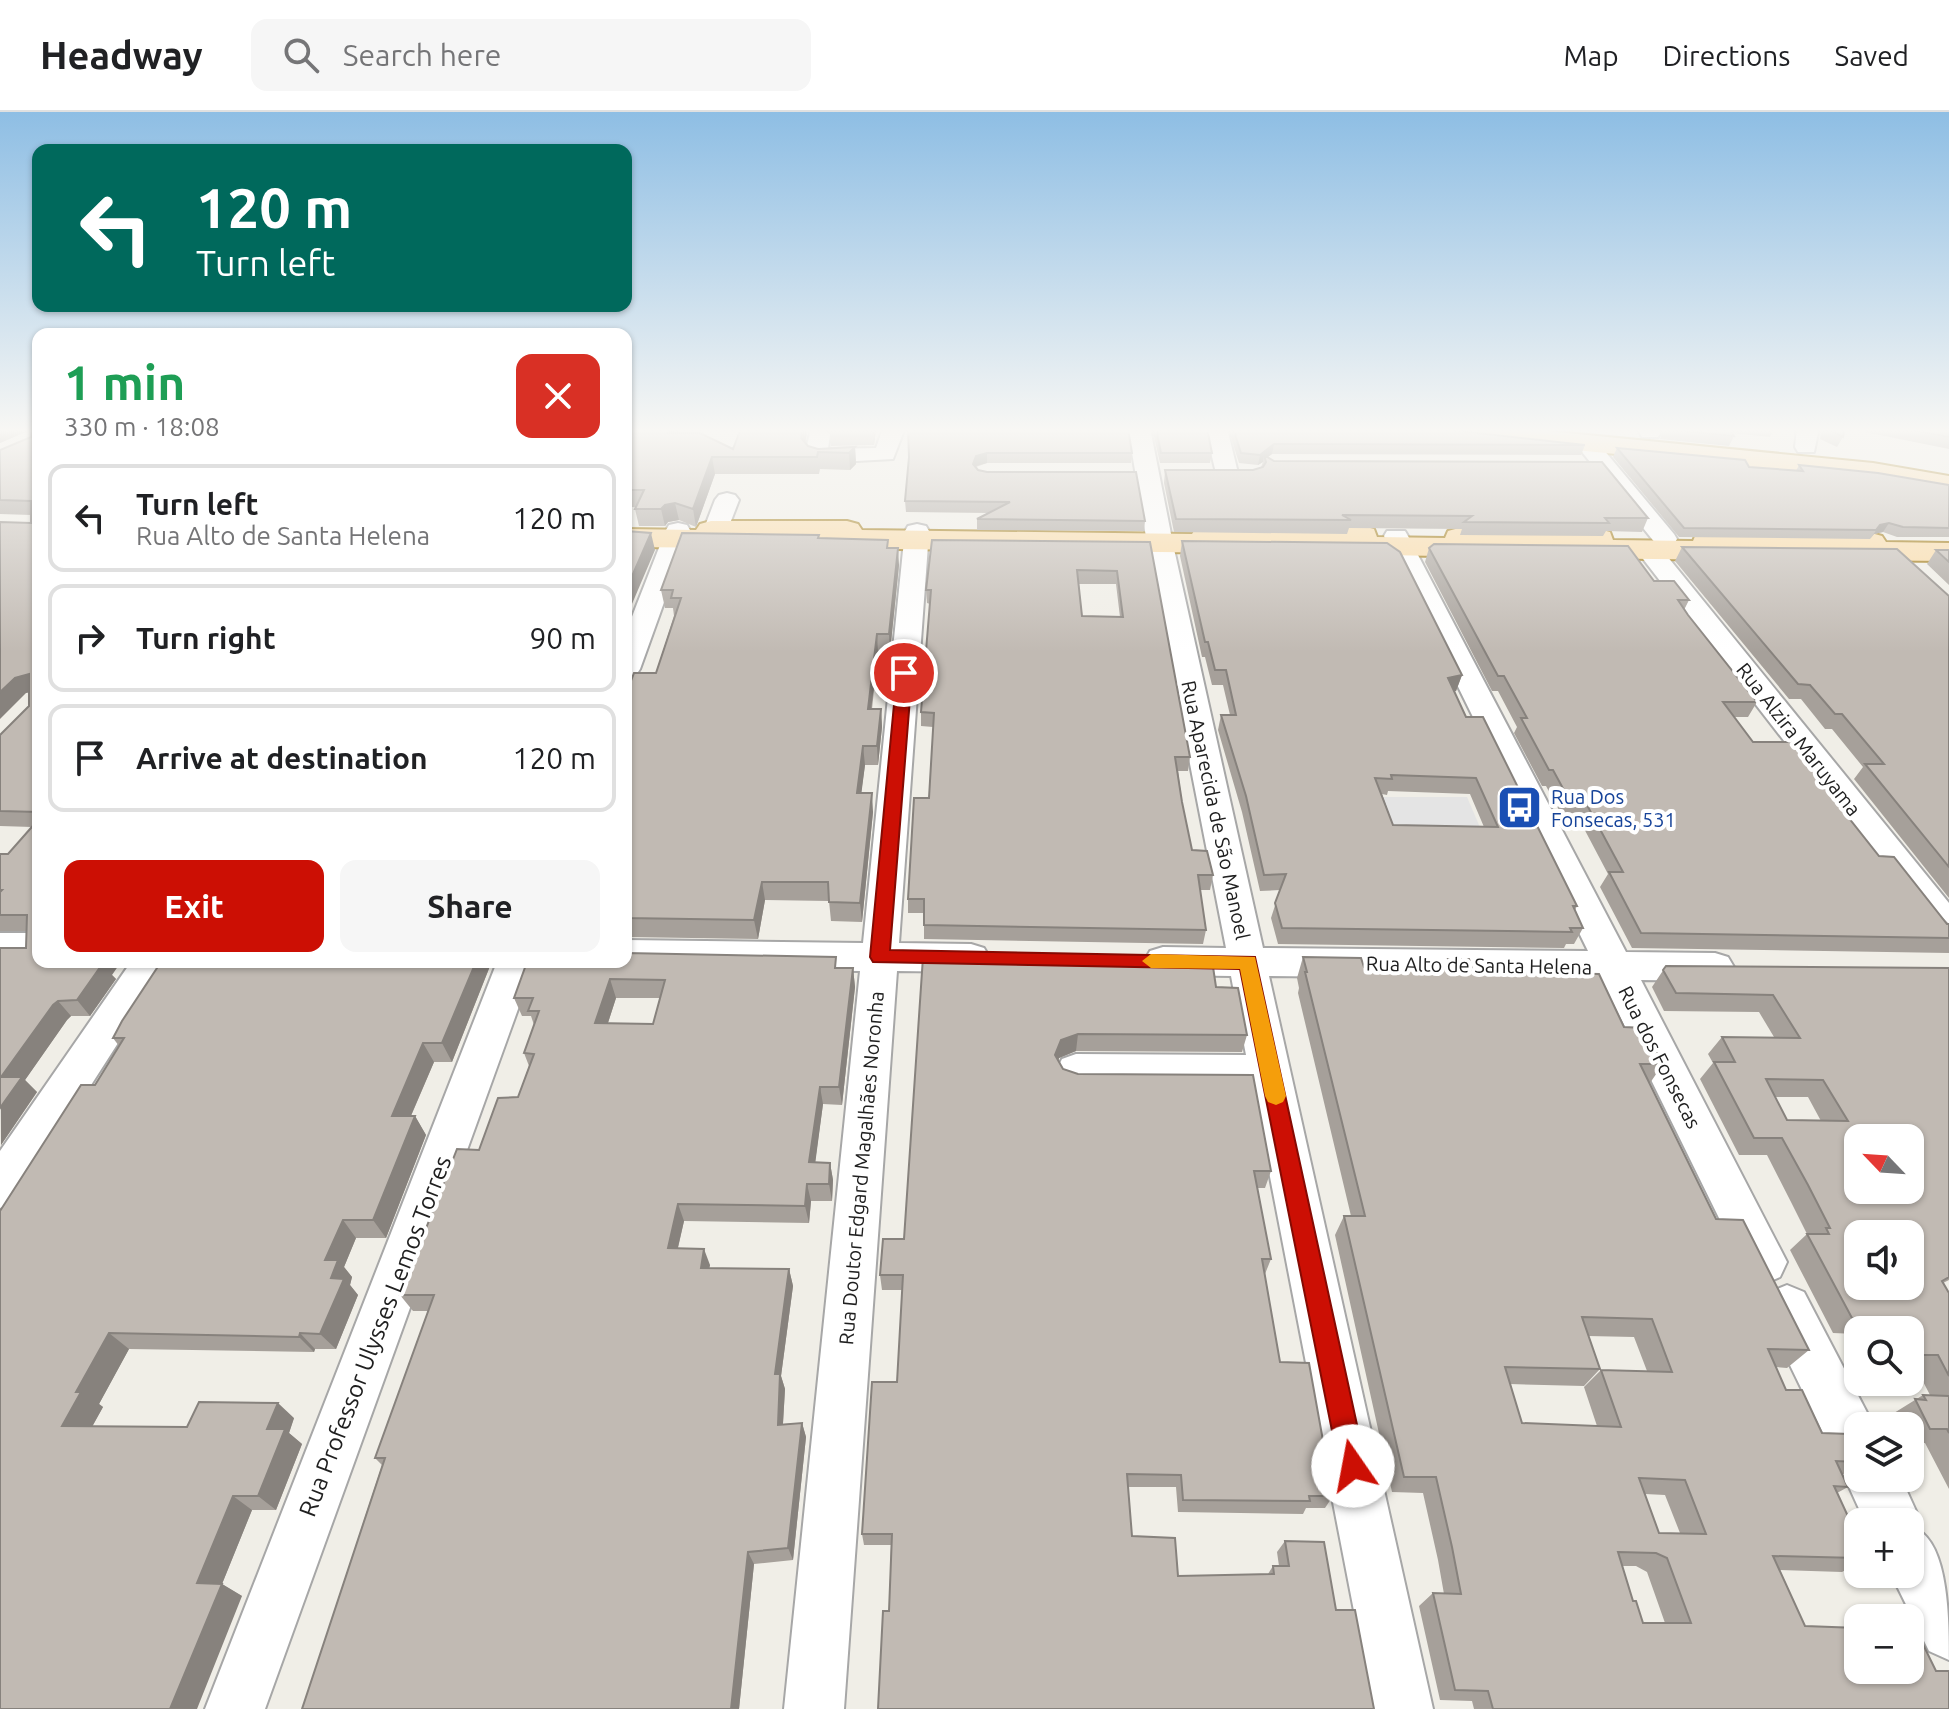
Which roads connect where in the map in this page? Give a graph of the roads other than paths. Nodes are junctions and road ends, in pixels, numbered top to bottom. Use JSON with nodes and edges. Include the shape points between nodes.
{"nodes":[{"id":1,"x":726,"y":503,"type":"edge"},
{"id":2,"x":1151,"y":503,"type":"edge"},
{"id":3,"x":1630,"y":503,"type":"edge"},
{"id":4,"x":632,"y":530,"type":"edge"},
{"id":5,"x":676,"y":534,"type":"junction"},
{"id":6,"x":713,"y":534,"type":"junction"},
{"id":7,"x":916,"y":535,"type":"junction"},
{"id":8,"x":632,"y":538,"type":"edge"},
{"id":9,"x":1160,"y":538,"type":"junction"},
{"id":10,"x":1399,"y":541,"type":"junction"},
{"id":11,"x":1949,"y":542,"type":"edge"},
{"id":12,"x":1657,"y":544,"type":"junction"},
{"id":13,"x":1949,"y":552,"type":"edge"},
{"id":14,"x":1898,"y":555,"type":"junction"},
{"id":15,"x":632,"y":653,"type":"edge"},
{"id":16,"x":1949,"y":928,"type":"edge"},
{"id":17,"x":0,"y":947,"type":"edge"},
{"id":18,"x":32,"y":947,"type":"edge"},
{"id":19,"x":632,"y":954,"type":"edge"},
{"id":20,"x":880,"y":957,"type":"junction"},
{"id":21,"x":1002,"y":959,"type":"edge"},
{"id":22,"x":1125,"y":961,"type":"edge"},
{"id":23,"x":1248,"y":962,"type":"junction"},
{"id":24,"x":1614,"y":966,"type":"junction"},
{"id":25,"x":1742,"y":967,"type":"edge"},
{"id":26,"x":147,"y":968,"type":"edge"},
{"id":27,"x":514,"y":968,"type":"edge"},
{"id":28,"x":1076,"y":1071,"type":"edge"},
{"id":29,"x":1271,"y":1072,"type":"junction"},
{"id":30,"x":0,"y":1188,"type":"edge"},
{"id":31,"x":1844,"y":1422,"type":"edge"},
{"id":32,"x":1924,"y":1582,"type":"edge"},
{"id":33,"x":1949,"y":1631,"type":"edge"},
{"id":34,"x":235,"y":1709,"type":"edge"},
{"id":35,"x":814,"y":1709,"type":"edge"},
{"id":36,"x":1403,"y":1709,"type":"edge"}],
"edges":[{"from":1,"to":6,"type":"street"},
{"from":2,"to":9,"type":"street","name":"Rua Aparecida de São Manoel"},
{"from":3,"to":12,"type":"street","name":"Rua Alzira Maruyama"},
{"from":4,"to":5,"type":"main road"},
{"from":5,"to":6,"type":"main road"},
{"from":5,"to":8,"type":"main road"},
{"from":5,"to":15,"type":"street"},
{"from":6,"to":7,"type":"main road"},
{"from":7,"to":9,"type":"main road"},
{"from":7,"to":20,"type":"street","name":"Rua Doutor Edgard Magalhães Noronha"},
{"from":9,"to":10,"type":"main road"},
{"from":9,"to":23,"type":"street","name":"Rua Aparecida de São Manoel"},
{"from":10,"to":12,"type":"main road"},
{"from":10,"to":24,"type":"street","name":"Rua dos Fonsecas"},
{"from":11,"to":14,"type":"main road"},
{"from":12,"to":14,"type":"main road"},
{"from":12,"to":16,"type":"street","name":"Rua Alzira Maruyama"},
{"from":13,"to":14,"type":"main road"},
{"from":17,"to":18,"type":"street"},
{"from":19,"to":20,"type":"street"},
{"from":20,"to":21,"type":"street"},
{"from":20,"to":35,"type":"street","name":"Rua Doutor Edgard Magalhães Noronha"},
{"from":22,"to":23,"type":"street","name":"Rua Alto de Santa Helena"},
{"from":23,"to":24,"type":"street","name":"Rua Alto de Santa Helena"},
{"from":23,"to":29,"type":"street","name":"Rua Aparecida de São Manoel"},
{"from":24,"to":25,"type":"street","name":"Rua Alto de Santa Helena"},
{"from":24,"to":31,"type":"street","name":"Rua dos Fonsecas"},
{"from":26,"to":30,"type":"street"},
{"from":27,"to":34,"type":"street","name":"Rua Professor Ulysses Lemos Torres"},
{"from":28,"to":29,"type":"street"},
{"from":29,"to":36,"type":"street","name":"Rua Aparecida de São Manoel"},
{"from":32,"to":33,"type":"street"}]}
